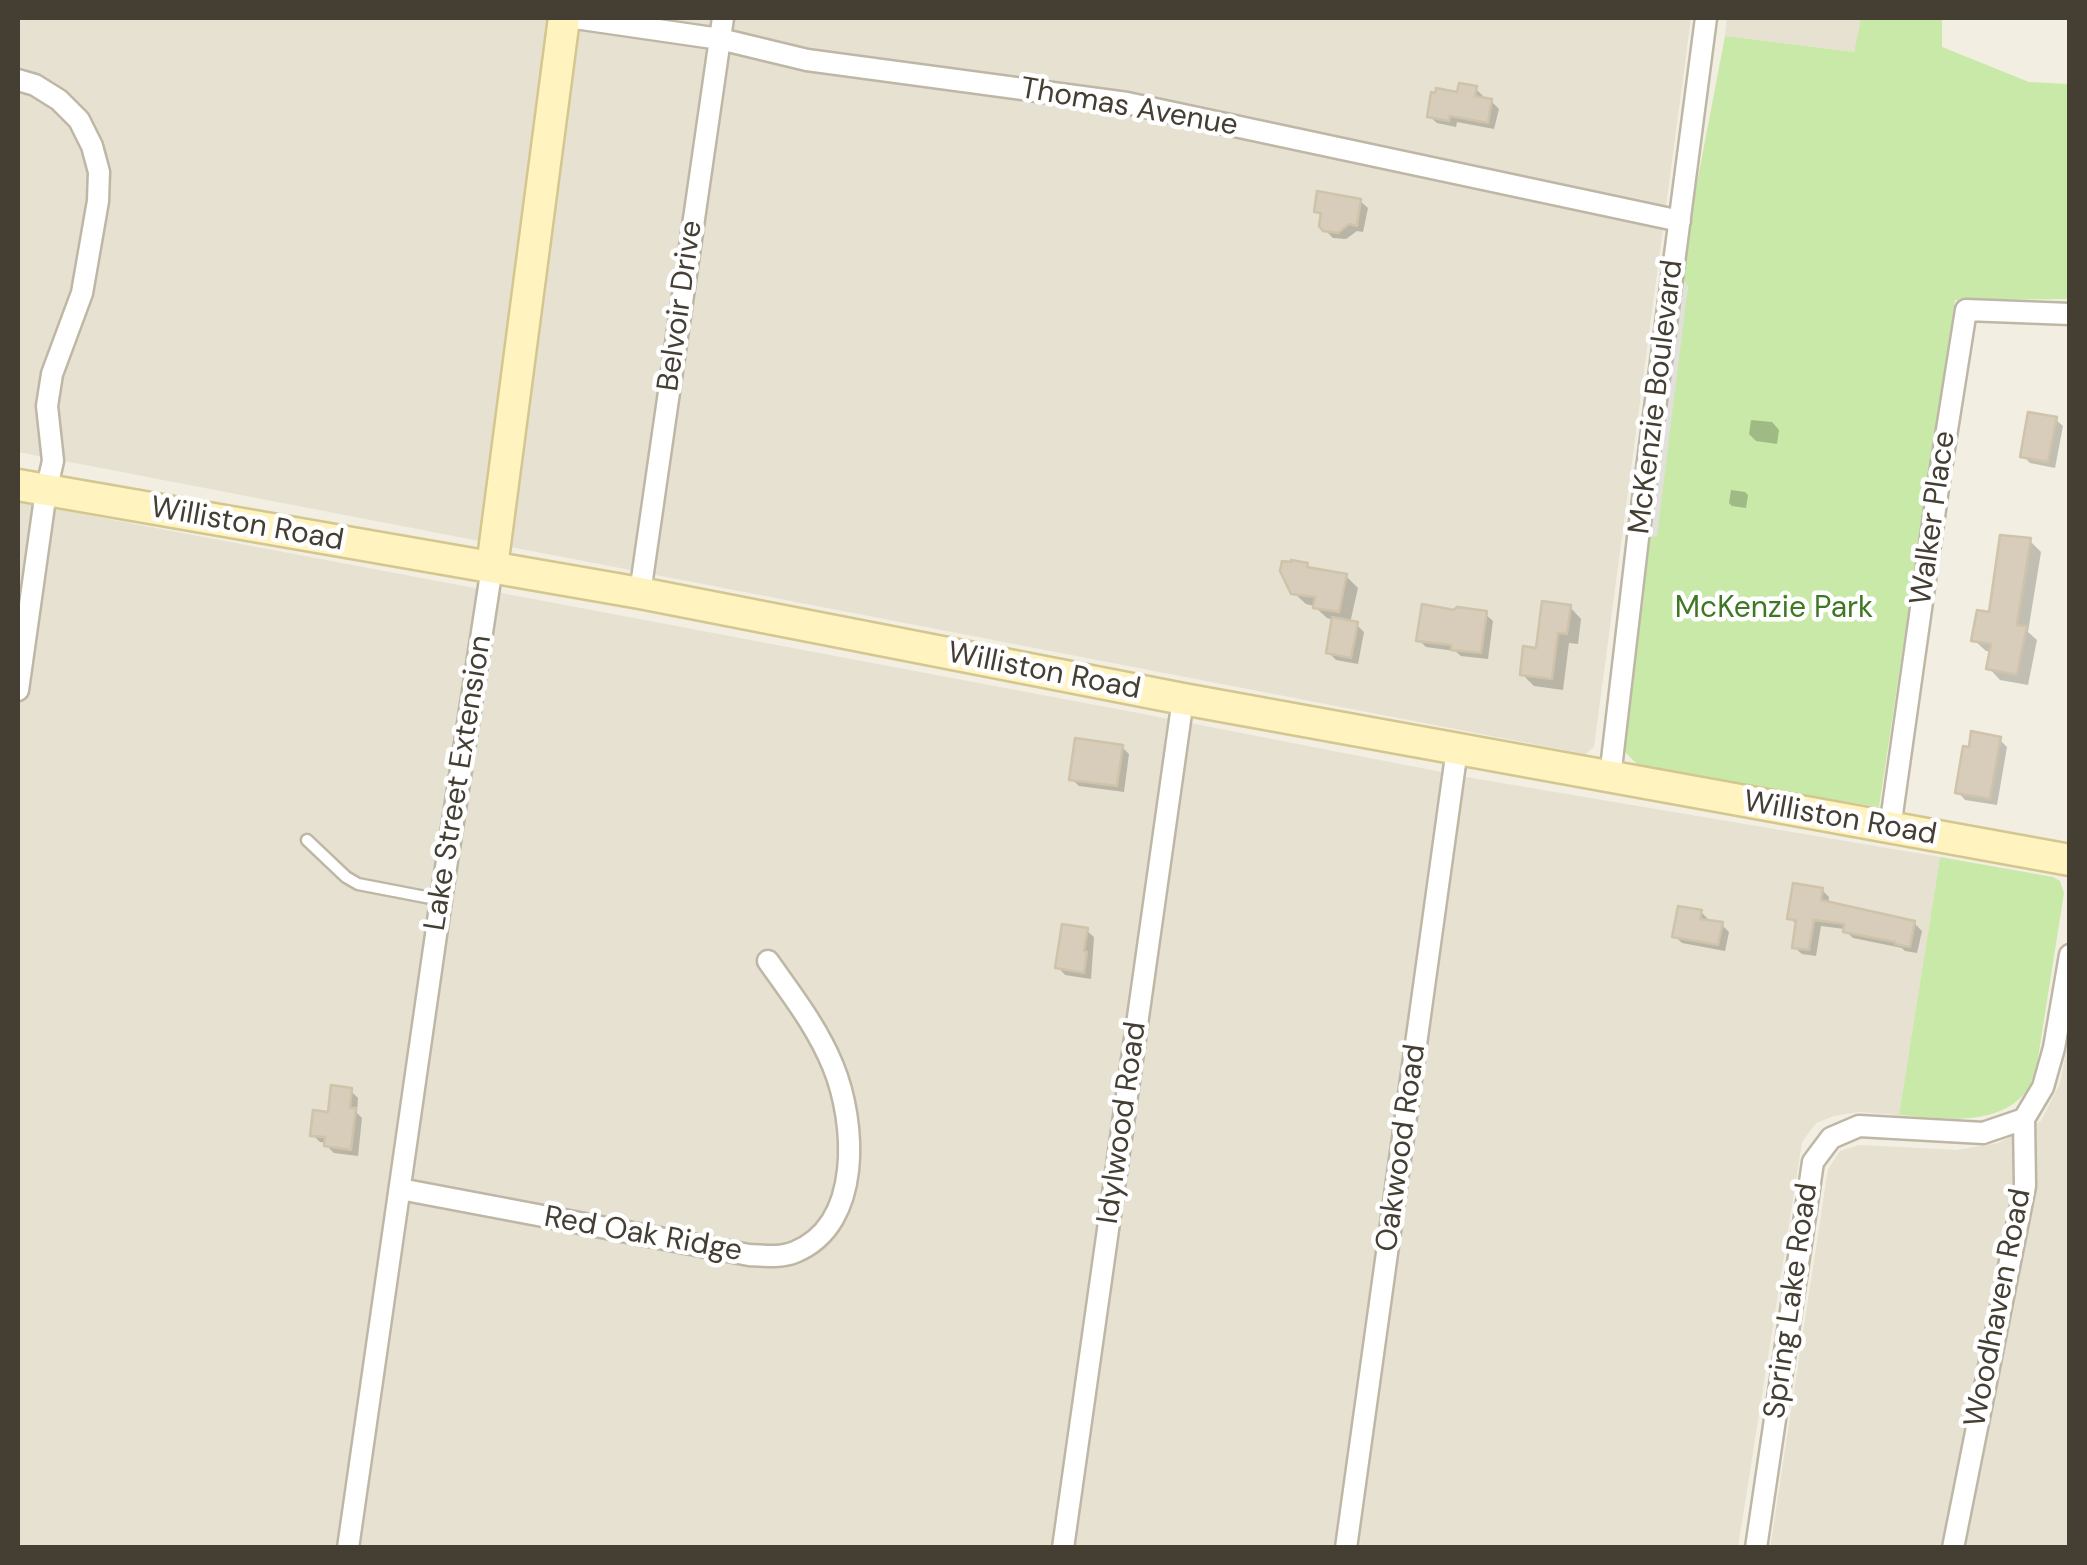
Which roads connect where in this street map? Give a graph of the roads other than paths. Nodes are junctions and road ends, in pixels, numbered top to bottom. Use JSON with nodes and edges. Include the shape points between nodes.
{"nodes":[{"id":1,"x":564,"y":18,"type":"edge"},
{"id":2,"x":575,"y":18,"type":"edge"},
{"id":3,"x":1706,"y":18,"type":"edge"},
{"id":4,"x":721,"y":28,"type":"edge"},
{"id":5,"x":18,"y":80,"type":"edge"},
{"id":6,"x":1680,"y":221,"type":"junction"},
{"id":7,"x":2070,"y":314,"type":"edge"},
{"id":8,"x":32,"y":488,"type":"edge"},
{"id":9,"x":492,"y":567,"type":"junction"},
{"id":10,"x":640,"y":594,"type":"junction"},
{"id":11,"x":18,"y":690,"type":"edge"},
{"id":12,"x":1183,"y":699,"type":"junction"},
{"id":13,"x":1457,"y":749,"type":"junction"},
{"id":14,"x":1610,"y":777,"type":"junction"},
{"id":15,"x":1890,"y":828,"type":"junction"},
{"id":16,"x":307,"y":840,"type":"dead end"},
{"id":17,"x":2070,"y":860,"type":"edge"},
{"id":18,"x":441,"y":900,"type":"junction"},
{"id":19,"x":2070,"y":955,"type":"edge"},
{"id":20,"x":768,"y":961,"type":"dead end"},
{"id":21,"x":2024,"y":1119,"type":"junction"},
{"id":22,"x":400,"y":1189,"type":"junction"},
{"id":23,"x":348,"y":1548,"type":"edge"},
{"id":24,"x":1063,"y":1548,"type":"edge"},
{"id":25,"x":1346,"y":1548,"type":"edge"},
{"id":26,"x":1756,"y":1548,"type":"edge"},
{"id":27,"x":1952,"y":1548,"type":"edge"}],
"edges":[{"from":1,"to":9,"type":"main road","name":"Lake Street Extension"},
{"from":2,"to":4,"type":"street","name":"Thomas Avenue"},
{"from":3,"to":6,"type":"street","name":"McKenzie Boulevard"},
{"from":4,"to":6,"type":"street","name":"Thomas Avenue","via":[[806,60],[1127,103]]},
{"from":4,"to":10,"type":"street","name":"Belvoir Drive"},
{"from":5,"to":8,"type":"street","via":[[59,100],[79,120],[99,172],[82,293],[52,374],[47,406],[53,461]]},
{"from":6,"to":14,"type":"street","name":"McKenzie Boulevard"},
{"from":7,"to":15,"type":"street","name":"Walker Place","via":[[1966,310]]},
{"from":8,"to":9,"type":"main road","name":"Williston Road"},
{"from":8,"to":11,"type":"street"},
{"from":9,"to":10,"type":"main road","name":"Williston Road"},
{"from":9,"to":18,"type":"street","name":"Lake Street Extension"},
{"from":10,"to":12,"type":"main road","name":"Williston Road"},
{"from":12,"to":13,"type":"main road","name":"Williston Road"},
{"from":12,"to":24,"type":"street","name":"Idylwood Road"},
{"from":13,"to":14,"type":"main road","name":"Williston Road"},
{"from":13,"to":25,"type":"street","name":"Oakwood Road"},
{"from":14,"to":15,"type":"main road","name":"Williston Road"},
{"from":15,"to":17,"type":"main road","name":"Williston Road"},
{"from":16,"to":18,"type":"lane","via":[[358,884]]},
{"from":18,"to":22,"type":"street","name":"Lake Street Extension"},
{"from":19,"to":21,"type":"street","name":"Woodhaven Road","via":[[2054,1048]]},
{"from":20,"to":22,"type":"street","name":"Red Oak Ridge","via":[[818,1033],[845,1106],[846,1185],[835,1216],[812,1242],[793,1253],[749,1255]]},
{"from":21,"to":26,"type":"street","name":"Spring Lake Road","via":[[1983,1133],[1858,1126],[1831,1138],[1813,1162]]},
{"from":21,"to":27,"type":"street","name":"Woodhaven Road","via":[[2025,1186]]},
{"from":22,"to":23,"type":"street","name":"Lake Street Extension"}]}
